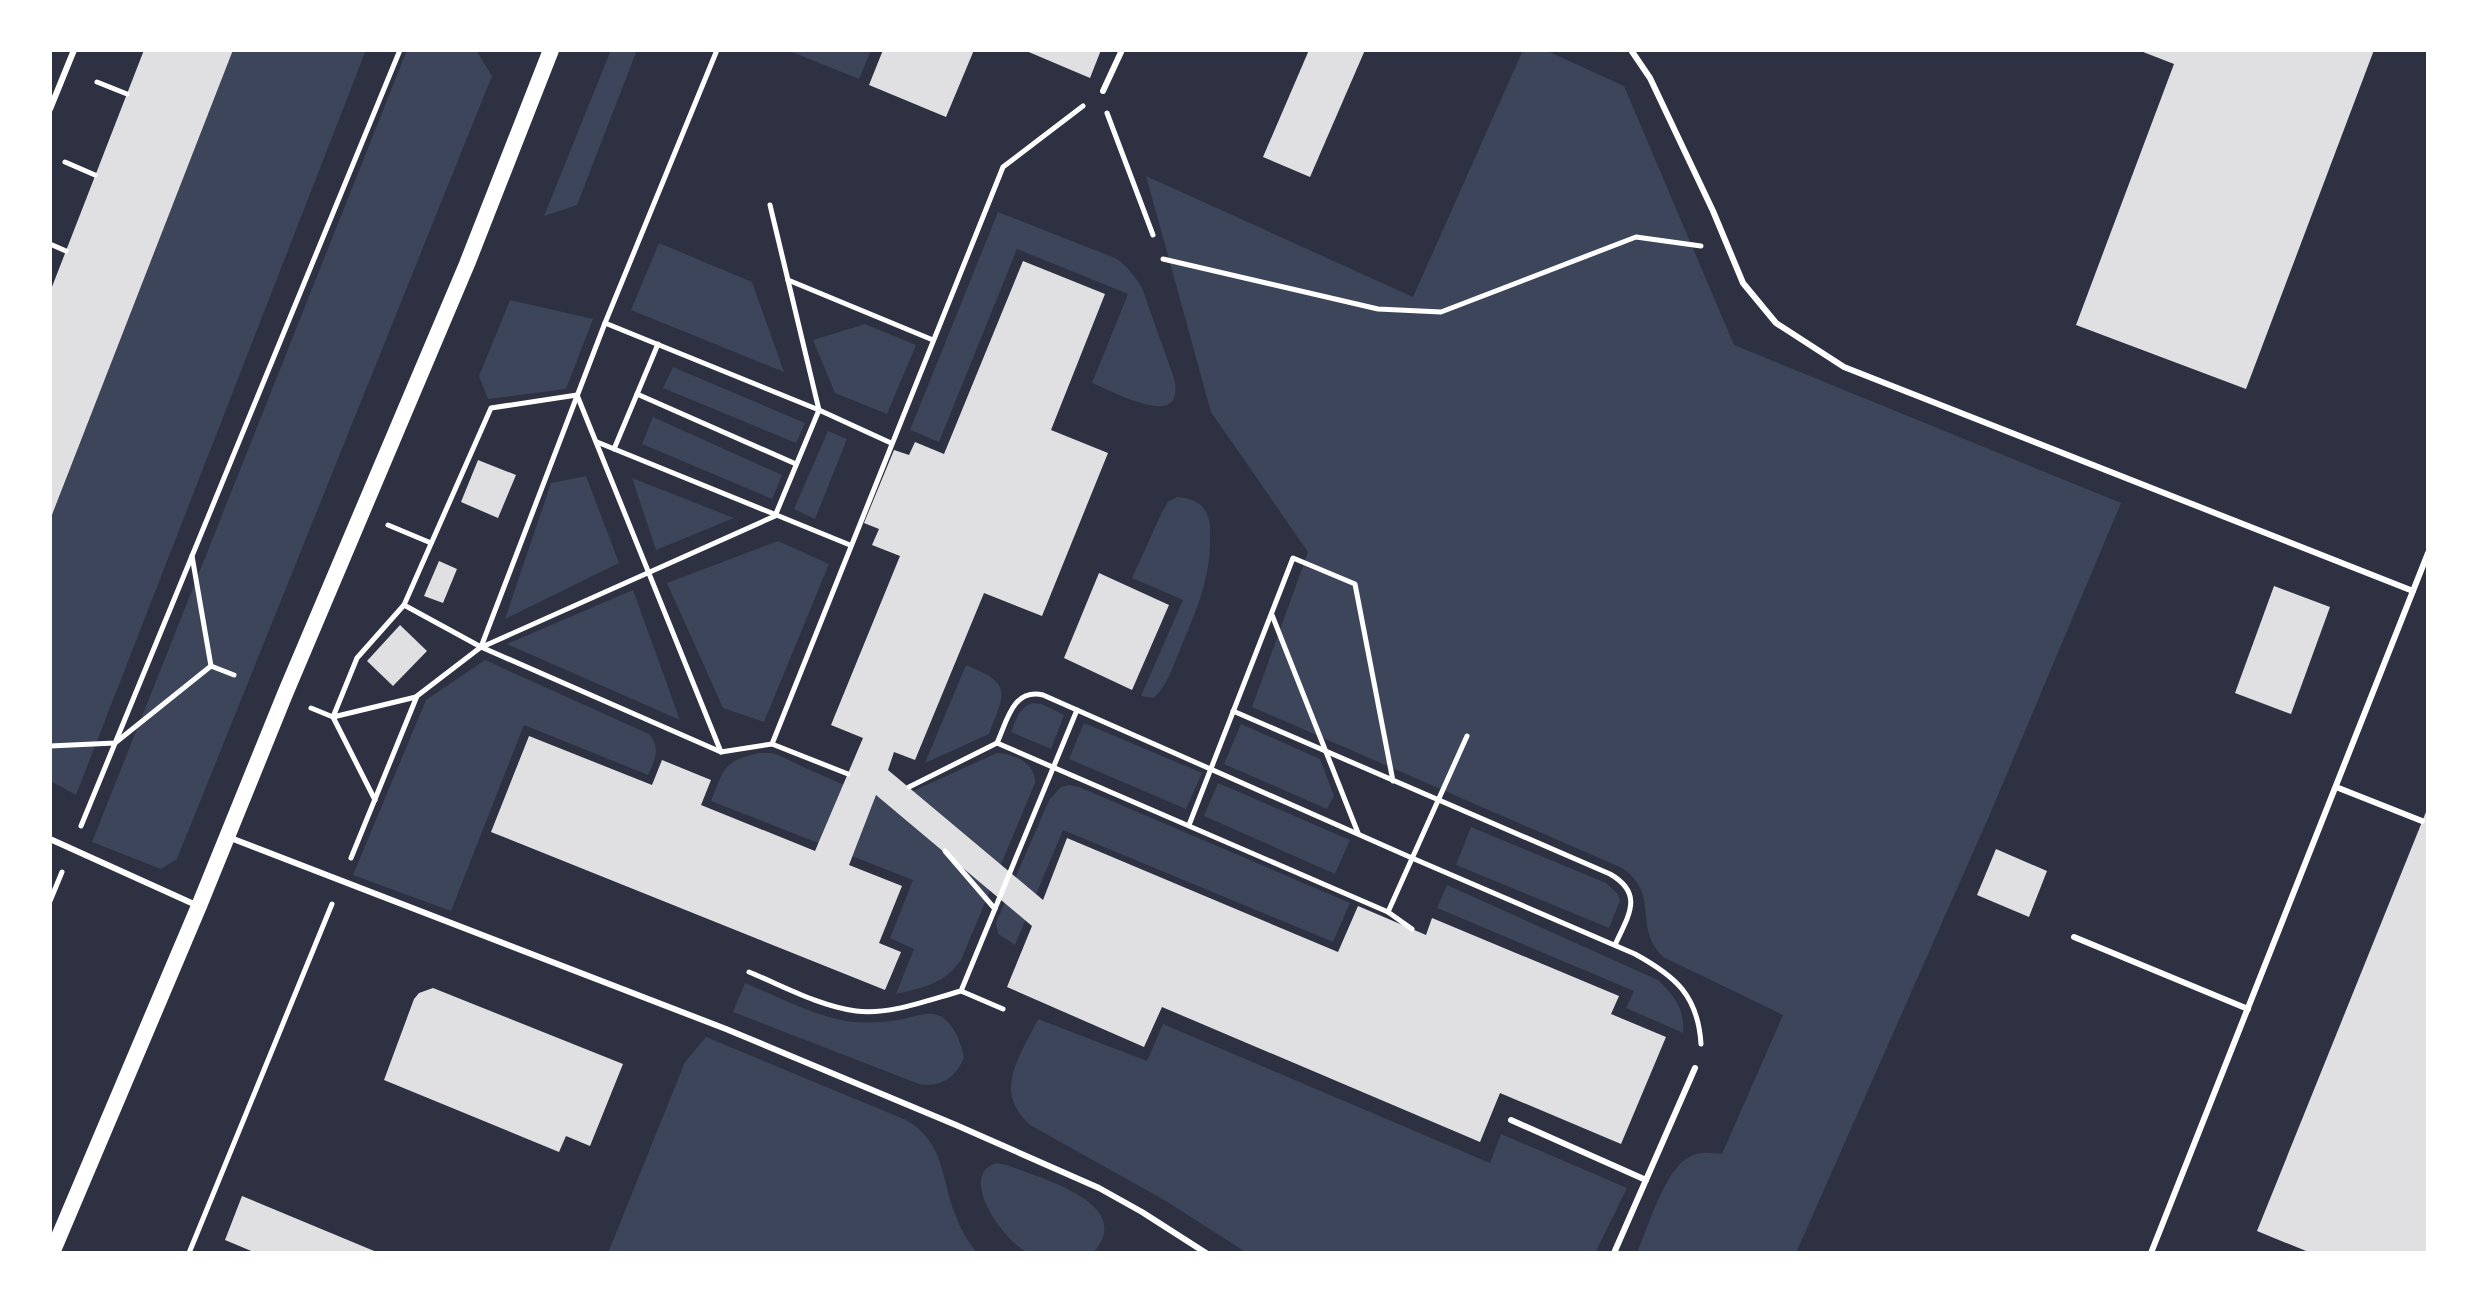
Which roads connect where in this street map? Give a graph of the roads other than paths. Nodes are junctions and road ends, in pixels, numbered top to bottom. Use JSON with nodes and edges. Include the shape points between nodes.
{"nodes":[{"id":1,"x":74,"y":50,"type":"edge"},
{"id":2,"x":551,"y":50,"type":"edge"},
{"id":3,"x":1122,"y":50,"type":"edge"},
{"id":4,"x":1631,"y":50,"type":"edge"},
{"id":5,"x":1101,"y":92,"type":"road end"},
{"id":6,"x":50,"y":109,"type":"edge"},
{"id":7,"x":2428,"y":553,"type":"edge"},
{"id":8,"x":2413,"y":591,"type":"junction"},
{"id":9,"x":2336,"y":787,"type":"junction"},
{"id":10,"x":2422,"y":821,"type":"dead end"},
{"id":11,"x":227,"y":837,"type":"junction"},
{"id":12,"x":50,"y":839,"type":"edge"},
{"id":13,"x":199,"y":906,"type":"junction"},
{"id":14,"x":2074,"y":937,"type":"dead end"},
{"id":15,"x":2248,"y":1009,"type":"junction"},
{"id":16,"x":1695,"y":1068,"type":"road end"},
{"id":17,"x":1511,"y":1120,"type":"dead end"},
{"id":18,"x":1646,"y":1180,"type":"junction"},
{"id":19,"x":52,"y":1253,"type":"edge"},
{"id":20,"x":1206,"y":1253,"type":"edge"},
{"id":21,"x":1614,"y":1253,"type":"edge"},
{"id":22,"x":2151,"y":1253,"type":"edge"}],
"edges":[{"from":1,"to":6,"type":"lane"},
{"from":2,"to":11,"type":"main road"},
{"from":3,"to":5,"type":"lane"},
{"from":4,"to":8,"type":"lane","via":[[1650,78],[1743,283],[1776,323],[1844,367]]},
{"from":7,"to":8,"type":"lane"},
{"from":8,"to":9,"type":"lane"},
{"from":9,"to":10,"type":"lane"},
{"from":9,"to":15,"type":"lane"},
{"from":11,"to":13,"type":"main road"},
{"from":11,"to":20,"type":"lane","via":[[726,1029],[1055,1167]]},
{"from":12,"to":13,"type":"lane"},
{"from":13,"to":19,"type":"main road"},
{"from":14,"to":15,"type":"lane"},
{"from":15,"to":22,"type":"lane"},
{"from":16,"to":18,"type":"lane"},
{"from":17,"to":18,"type":"lane"},
{"from":18,"to":21,"type":"lane"}]}
